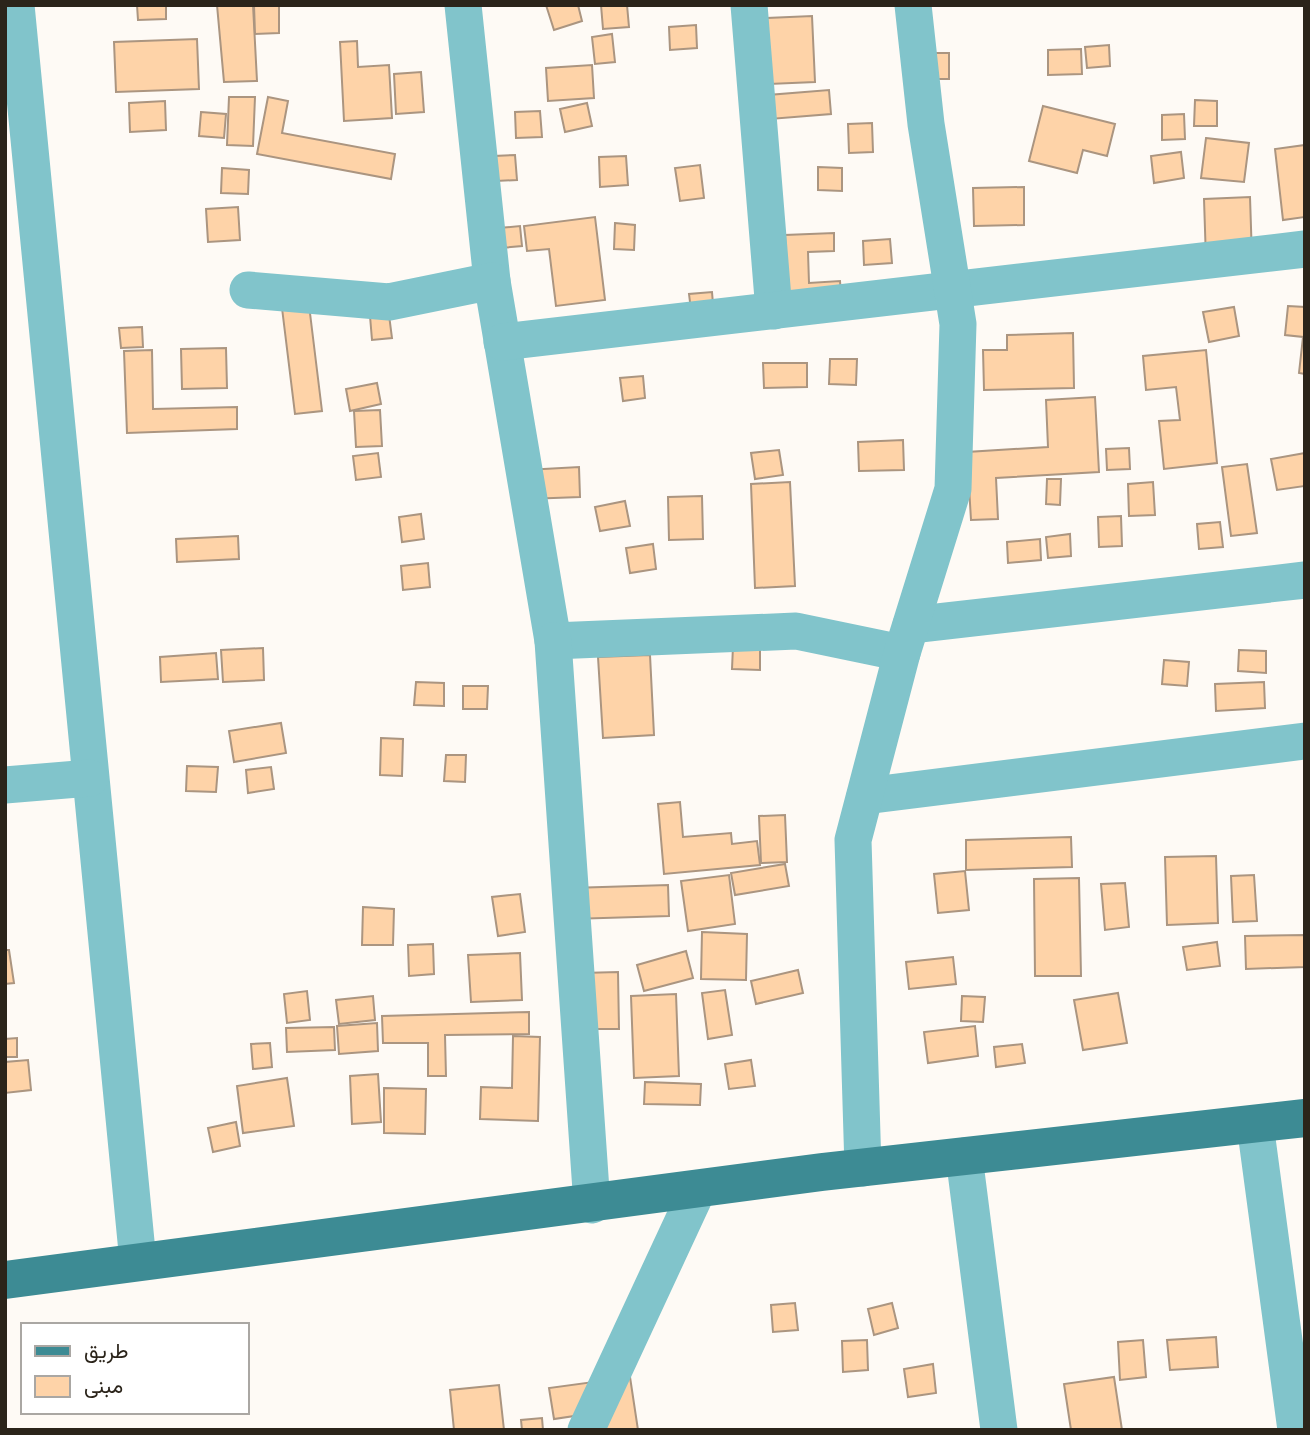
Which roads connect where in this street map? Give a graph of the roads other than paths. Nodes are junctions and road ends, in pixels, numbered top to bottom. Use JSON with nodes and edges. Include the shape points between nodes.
{"nodes":[{"id":1,"x":16,"y":5,"type":"edge"},
{"id":2,"x":463,"y":5,"type":"edge"},
{"id":3,"x":749,"y":5,"type":"edge"},
{"id":4,"x":913,"y":5,"type":"edge"},
{"id":5,"x":19,"y":188,"type":"edge"},
{"id":6,"x":1305,"y":250,"type":"edge"},
{"id":7,"x":492,"y":281,"type":"junction"},
{"id":8,"x":248,"y":290,"type":"dead end"},
{"id":9,"x":952,"y":290,"type":"junction"},
{"id":10,"x":774,"y":311,"type":"junction"},
{"id":11,"x":502,"y":342,"type":"junction"},
{"id":12,"x":1305,"y":580,"type":"edge"},
{"id":13,"x":906,"y":639,"type":"junction"},
{"id":14,"x":552,"y":641,"type":"junction"},
{"id":15,"x":1305,"y":741,"type":"edge"},
{"id":16,"x":90,"y":778,"type":"junction"},
{"id":17,"x":5,"y":785,"type":"edge"},
{"id":18,"x":865,"y":796,"type":"junction"},
{"id":19,"x":1305,"y":1118,"type":"edge"},
{"id":20,"x":1255,"y":1124,"type":"junction"},
{"id":21,"x":964,"y":1156,"type":"junction"},
{"id":22,"x":863,"y":1168,"type":"junction"},
{"id":23,"x":698,"y":1189,"type":"junction"},
{"id":24,"x":592,"y":1205,"type":"junction"},
{"id":25,"x":138,"y":1262,"type":"junction"},
{"id":26,"x":5,"y":1280,"type":"edge"},
{"id":27,"x":586,"y":1430,"type":"edge"},
{"id":28,"x":999,"y":1430,"type":"edge"},
{"id":29,"x":1296,"y":1430,"type":"edge"}],
"edges":[{"from":1,"to":5,"type":"street"},
{"from":2,"to":7,"type":"street"},
{"from":3,"to":10,"type":"street"},
{"from":4,"to":9,"type":"street"},
{"from":5,"to":16,"type":"street"},
{"from":6,"to":9,"type":"street"},
{"from":7,"to":8,"type":"street","via":[[389,303]]},
{"from":7,"to":11,"type":"street"},
{"from":9,"to":10,"type":"street"},
{"from":9,"to":13,"type":"street","via":[[958,324],[953,489]]},
{"from":10,"to":11,"type":"street"},
{"from":11,"to":14,"type":"street"},
{"from":12,"to":13,"type":"street"},
{"from":13,"to":14,"type":"street","via":[[796,631]]},
{"from":13,"to":18,"type":"street"},
{"from":14,"to":24,"type":"street"},
{"from":15,"to":18,"type":"street"},
{"from":16,"to":17,"type":"street"},
{"from":16,"to":25,"type":"street"},
{"from":18,"to":22,"type":"street","via":[[853,840]]},
{"from":19,"to":20,"type":"main road"},
{"from":20,"to":21,"type":"main road"},
{"from":20,"to":29,"type":"street"},
{"from":21,"to":22,"type":"main road"},
{"from":21,"to":28,"type":"street"},
{"from":22,"to":23,"type":"main road"},
{"from":23,"to":24,"type":"main road"},
{"from":23,"to":27,"type":"street"},
{"from":24,"to":25,"type":"main road"},
{"from":25,"to":26,"type":"main road"}]}
